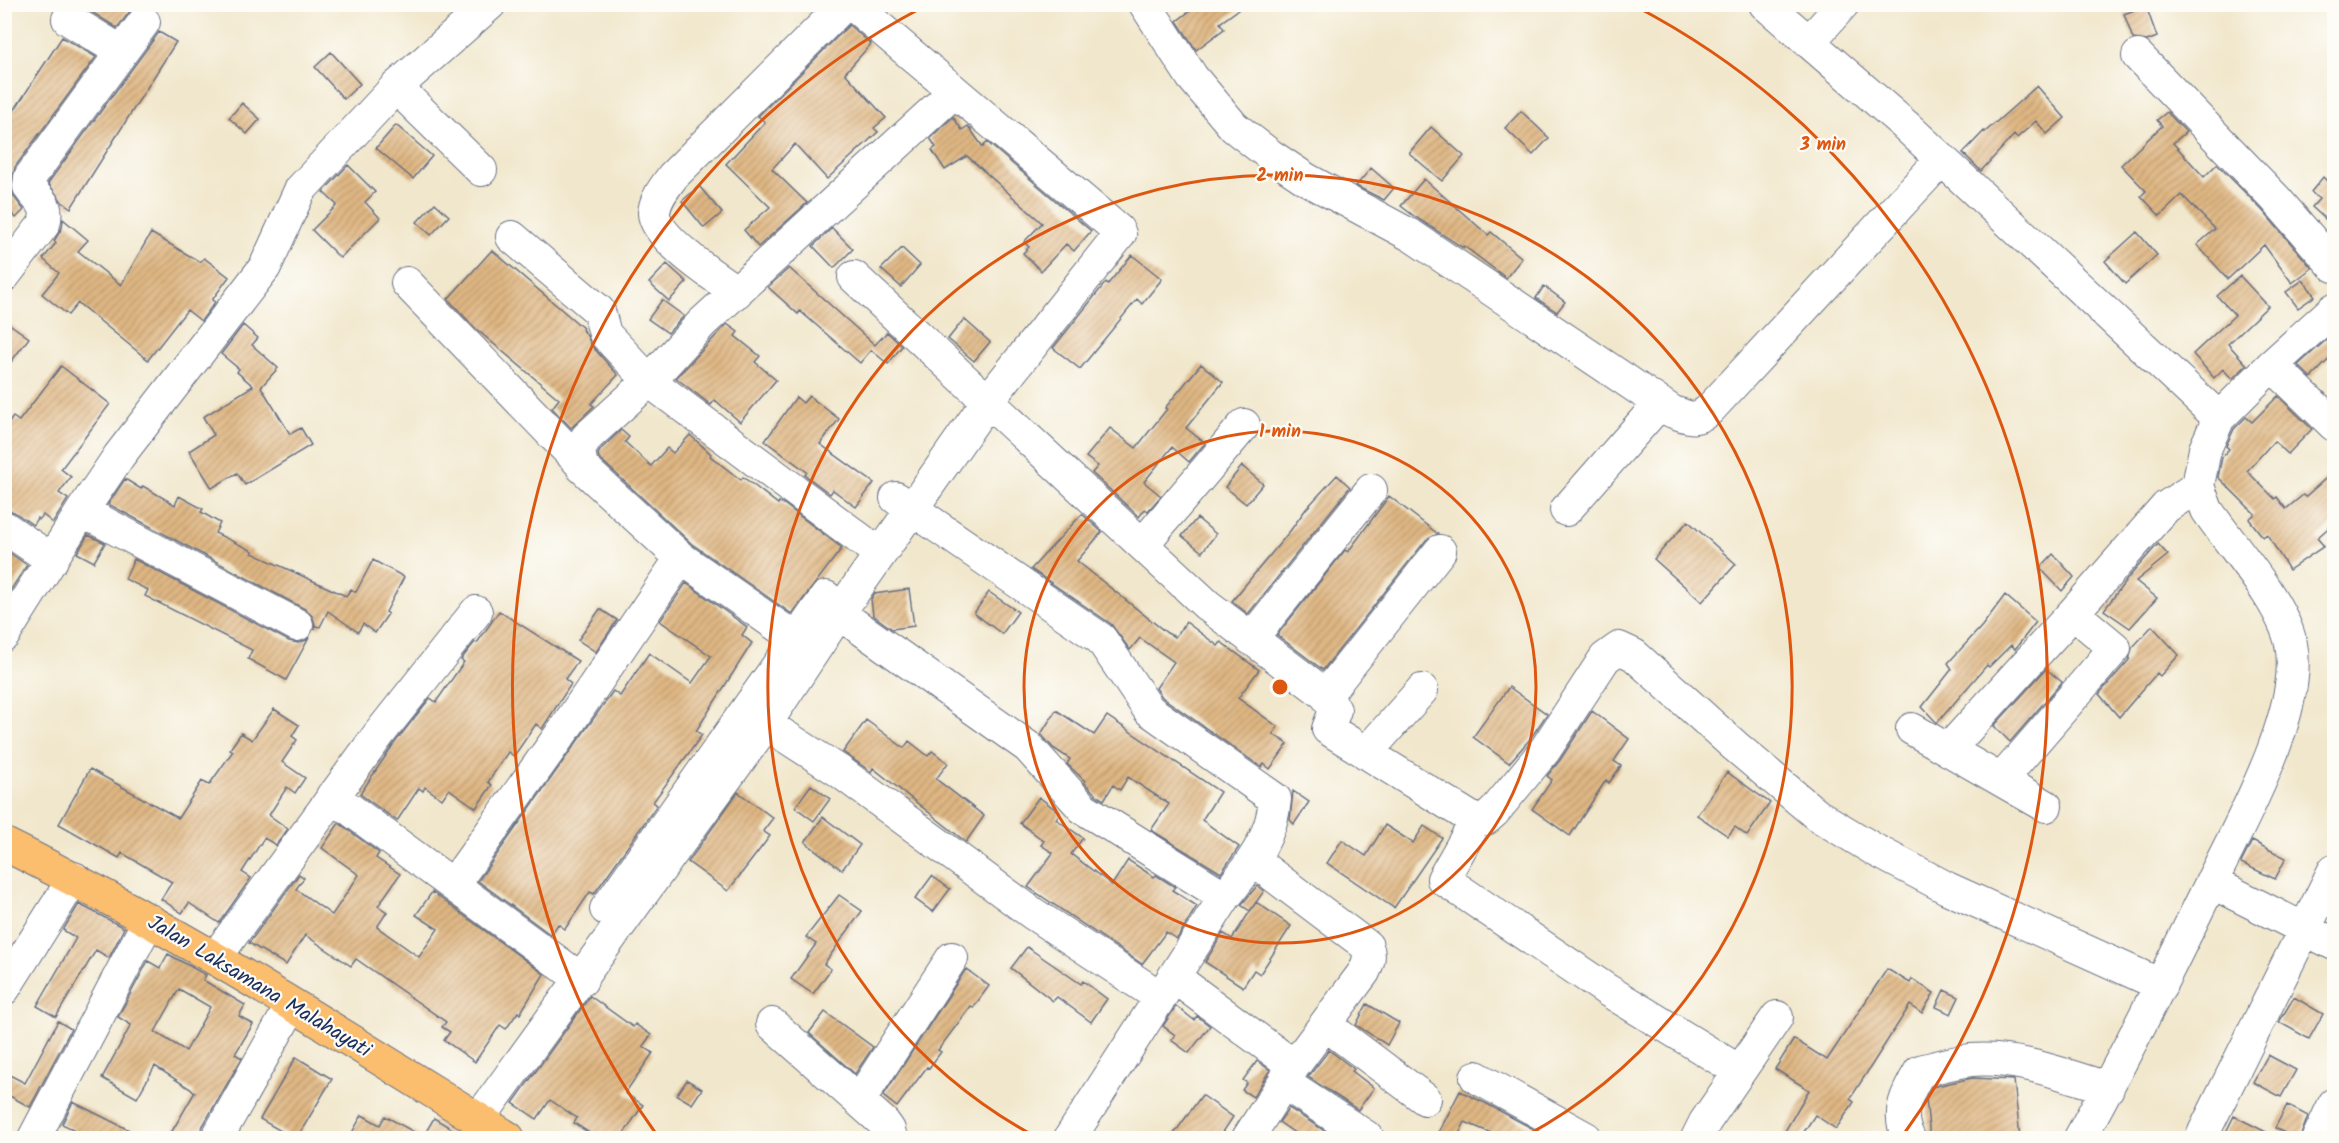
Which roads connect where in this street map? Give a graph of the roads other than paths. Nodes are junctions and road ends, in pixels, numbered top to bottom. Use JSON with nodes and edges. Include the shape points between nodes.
{"nodes":[{"id":1,"x":490,"y":4,"type":"edge"},
{"id":2,"x":1765,"y":4,"type":"edge"},
{"id":3,"x":1843,"y":4,"type":"edge"},
{"id":4,"x":838,"y":7,"type":"edge"},
{"id":5,"x":1157,"y":10,"type":"edge"},
{"id":6,"x":68,"y":19,"type":"dead end"},
{"id":7,"x":144,"y":22,"type":"dead end"},
{"id":8,"x":1809,"y":42,"type":"junction"},
{"id":9,"x":122,"y":52,"type":"junction"},
{"id":10,"x":2138,"y":56,"type":"dead end"},
{"id":11,"x":396,"y":87,"type":"junction"},
{"id":12,"x":954,"y":92,"type":"junction"},
{"id":13,"x":1941,"y":160,"type":"junction"},
{"id":14,"x":481,"y":170,"type":"dead end"},
{"id":15,"x":512,"y":237,"type":"dead end"},
{"id":16,"x":8,"y":263,"type":"edge"},
{"id":17,"x":2334,"y":266,"type":"edge"},
{"id":18,"x":854,"y":277,"type":"dead end"},
{"id":19,"x":407,"y":283,"type":"dead end"},
{"id":20,"x":737,"y":292,"type":"junction"},
{"id":21,"x":2334,"y":309,"type":"edge"},
{"id":22,"x":2272,"y":365,"type":"junction"},
{"id":23,"x":649,"y":381,"type":"junction"},
{"id":24,"x":980,"y":395,"type":"junction"},
{"id":25,"x":1659,"y":403,"type":"junction"},
{"id":26,"x":2219,"y":418,"type":"junction"},
{"id":27,"x":1244,"y":425,"type":"dead end"},
{"id":28,"x":2334,"y":425,"type":"edge"},
{"id":29,"x":580,"y":463,"type":"junction"},
{"id":30,"x":2198,"y":486,"type":"junction"},
{"id":31,"x":1371,"y":490,"type":"dead end"},
{"id":32,"x":903,"y":504,"type":"junction"},
{"id":33,"x":1566,"y":510,"type":"dead end"},
{"id":34,"x":82,"y":511,"type":"junction"},
{"id":35,"x":4,"y":527,"type":"edge"},
{"id":36,"x":1143,"y":544,"type":"junction"},
{"id":37,"x":872,"y":548,"type":"junction"},
{"id":38,"x":1440,"y":551,"type":"dead end"},
{"id":39,"x":681,"y":558,"type":"junction"},
{"id":40,"x":52,"y":560,"type":"junction"},
{"id":41,"x":831,"y":608,"type":"junction"},
{"id":42,"x":476,"y":612,"type":"dead end"},
{"id":43,"x":2073,"y":613,"type":"junction"},
{"id":44,"x":297,"y":625,"type":"dead end"},
{"id":45,"x":4,"y":635,"type":"edge"},
{"id":46,"x":795,"y":638,"type":"junction"},
{"id":47,"x":1251,"y":639,"type":"junction"},
{"id":48,"x":1422,"y":690,"type":"dead end"},
{"id":49,"x":1326,"y":695,"type":"junction"},
{"id":50,"x":756,"y":718,"type":"junction"},
{"id":51,"x":1912,"y":729,"type":"dead end"},
{"id":52,"x":1948,"y":750,"type":"junction"},
{"id":53,"x":1366,"y":753,"type":"junction"},
{"id":54,"x":2001,"y":780,"type":"junction"},
{"id":55,"x":332,"y":796,"type":"junction"},
{"id":56,"x":2046,"y":806,"type":"dead end"},
{"id":57,"x":1476,"y":821,"type":"junction"},
{"id":58,"x":4,"y":844,"type":"edge"},
{"id":59,"x":1254,"y":861,"type":"junction"},
{"id":60,"x":2334,"y":870,"type":"edge"},
{"id":61,"x":74,"y":878,"type":"junction"},
{"id":62,"x":2211,"y":882,"type":"junction"},
{"id":63,"x":453,"y":885,"type":"junction"},
{"id":64,"x":1225,"y":897,"type":"junction"},
{"id":65,"x":149,"y":920,"type":"junction"},
{"id":66,"x":2305,"y":929,"type":"junction"},
{"id":67,"x":2334,"y":944,"type":"edge"},
{"id":68,"x":216,"y":957,"type":"junction"},
{"id":69,"x":952,"y":958,"type":"dead end"},
{"id":70,"x":573,"y":973,"type":"junction"},
{"id":71,"x":2161,"y":985,"type":"junction"},
{"id":72,"x":1167,"y":987,"type":"junction"},
{"id":73,"x":4,"y":989,"type":"edge"},
{"id":74,"x":292,"y":1005,"type":"junction"},
{"id":75,"x":1777,"y":1017,"type":"dead end"},
{"id":76,"x":772,"y":1023,"type":"dead end"},
{"id":77,"x":1326,"y":1025,"type":"junction"},
{"id":78,"x":1739,"y":1071,"type":"junction"},
{"id":79,"x":1289,"y":1074,"type":"junction"},
{"id":80,"x":1476,"y":1077,"type":"dead end"},
{"id":81,"x":2108,"y":1088,"type":"junction"},
{"id":82,"x":1425,"y":1099,"type":"dead end"},
{"id":83,"x":859,"y":1101,"type":"junction"},
{"id":84,"x":2334,"y":1104,"type":"edge"},
{"id":85,"x":487,"y":1128,"type":"edge"},
{"id":86,"x":1253,"y":1137,"type":"edge"},
{"id":87,"x":34,"y":1138,"type":"edge"},
{"id":88,"x":217,"y":1138,"type":"edge"},
{"id":89,"x":891,"y":1138,"type":"edge"},
{"id":90,"x":1070,"y":1138,"type":"edge"},
{"id":91,"x":1368,"y":1138,"type":"edge"},
{"id":92,"x":1586,"y":1138,"type":"edge"},
{"id":93,"x":1697,"y":1138,"type":"edge"},
{"id":94,"x":1909,"y":1138,"type":"edge"},
{"id":95,"x":2080,"y":1138,"type":"edge"},
{"id":96,"x":2201,"y":1138,"type":"edge"},
{"id":97,"x":2318,"y":1138,"type":"edge"}],
"edges":[{"from":1,"to":11,"type":"street"},
{"from":2,"to":8,"type":"street"},
{"from":3,"to":8,"type":"street"},
{"from":4,"to":12,"type":"street","via":[[849,5],[859,10]]},
{"from":4,"to":20,"type":"street","via":[[673,176],[659,196],[654,212],[659,226],[678,248]]},
{"from":5,"to":25,"type":"street","via":[[1192,77],[1234,127],[1306,179],[1412,236]]},
{"from":6,"to":9,"type":"street"},
{"from":7,"to":9,"type":"street"},
{"from":8,"to":13,"type":"street"},
{"from":9,"to":16,"type":"street","via":[[30,177],[29,187],[47,215],[44,224]]},
{"from":10,"to":17,"type":"street","via":[[2275,198]]},
{"from":11,"to":14,"type":"street"},
{"from":11,"to":34,"type":"street","via":[[300,190],[264,267],[119,456]]},
{"from":12,"to":20,"type":"street"},
{"from":12,"to":24,"type":"street","via":[[1105,220]]},
{"from":13,"to":25,"type":"street","via":[[1700,418],[1673,412]]},
{"from":13,"to":26,"type":"street"},
{"from":15,"to":23,"type":"street","via":[[599,311],[605,334]]},
{"from":18,"to":24,"type":"street"},
{"from":19,"to":29,"type":"street"},
{"from":20,"to":23,"type":"street","via":[[702,323]]},
{"from":21,"to":22,"type":"street"},
{"from":22,"to":26,"type":"street"},
{"from":22,"to":28,"type":"street"},
{"from":23,"to":29,"type":"street","via":[[587,436],[579,450]]},
{"from":23,"to":37,"type":"street"},
{"from":24,"to":32,"type":"street"},
{"from":24,"to":36,"type":"street"},
{"from":25,"to":33,"type":"street"},
{"from":26,"to":30,"type":"street","via":[[2205,449]]},
{"from":27,"to":36,"type":"street"},
{"from":29,"to":39,"type":"street"},
{"from":30,"to":43,"type":"street","via":[[2166,507]]},
{"from":30,"to":62,"type":"street","via":[[2206,510],[2281,617],[2288,632],[2293,665],[2292,685],[2274,748]]},
{"from":31,"to":47,"type":"street"},
{"from":32,"to":37,"type":"street"},
{"from":32,"to":59,"type":"street","via":[[1101,639],[1149,710],[1275,799],[1271,827]]},
{"from":34,"to":40,"type":"street"},
{"from":34,"to":44,"type":"street"},
{"from":35,"to":40,"type":"street"},
{"from":36,"to":47,"type":"street"},
{"from":37,"to":41,"type":"street"},
{"from":38,"to":49,"type":"street"},
{"from":39,"to":46,"type":"street"},
{"from":39,"to":63,"type":"street"},
{"from":40,"to":45,"type":"street"},
{"from":41,"to":46,"type":"street"},
{"from":41,"to":50,"type":"street"},
{"from":41,"to":64,"type":"street","via":[[1028,747],[1083,808]]},
{"from":42,"to":55,"type":"street"},
{"from":43,"to":52,"type":"street"},
{"from":43,"to":54,"type":"street","via":[[2115,648]]},
{"from":46,"to":50,"type":"street"},
{"from":47,"to":49,"type":"street"},
{"from":48,"to":53,"type":"street"},
{"from":49,"to":53,"type":"street","via":[[1335,710],[1328,729]]},
{"from":50,"to":70,"type":"street"},
{"from":50,"to":72,"type":"street","via":[[839,771],[1032,913]]},
{"from":51,"to":52,"type":"street"},
{"from":52,"to":54,"type":"street"},
{"from":53,"to":57,"type":"street"},
{"from":54,"to":56,"type":"street"},
{"from":55,"to":63,"type":"street"},
{"from":55,"to":68,"type":"street"},
{"from":57,"to":71,"type":"street","via":[[1494,812],[1545,750],[1605,658],[1619,648],[1634,655],[1817,815],[1947,888]]},
{"from":57,"to":78,"type":"street","via":[[1443,879],[1607,990]]},
{"from":58,"to":61,"type":"highway","name":"Jalan Laksamana Malahayati"},
{"from":59,"to":64,"type":"street"},
{"from":59,"to":77,"type":"street","via":[[1368,946],[1369,960],[1364,972]]},
{"from":60,"to":66,"type":"street"},
{"from":61,"to":65,"type":"highway","name":"Jalan Laksamana Malahayati"},
{"from":61,"to":73,"type":"street"},
{"from":62,"to":66,"type":"street"},
{"from":62,"to":71,"type":"street"},
{"from":63,"to":70,"type":"street"},
{"from":64,"to":72,"type":"street"},
{"from":65,"to":68,"type":"highway","name":"Jalan Laksamana Malahayati"},
{"from":65,"to":87,"type":"street"},
{"from":66,"to":67,"type":"street"},
{"from":66,"to":96,"type":"street"},
{"from":68,"to":74,"type":"highway","name":"Jalan Laksamana Malahayati"},
{"from":69,"to":83,"type":"street"},
{"from":70,"to":85,"type":"street"},
{"from":71,"to":81,"type":"street"},
{"from":72,"to":79,"type":"street"},
{"from":72,"to":90,"type":"street"},
{"from":74,"to":85,"type":"highway","name":"Jalan Laksamana Malahayati"},
{"from":74,"to":88,"type":"street"},
{"from":75,"to":78,"type":"street"},
{"from":76,"to":83,"type":"street"},
{"from":77,"to":79,"type":"street"},
{"from":77,"to":82,"type":"street"},
{"from":78,"to":93,"type":"street"},
{"from":79,"to":86,"type":"street"},
{"from":79,"to":91,"type":"street"},
{"from":80,"to":92,"type":"street"},
{"from":81,"to":94,"type":"street","via":[[2046,1070],[1988,1060],[1969,1060],[1920,1071],[1904,1101],[1902,1127]]},
{"from":81,"to":95,"type":"street"},
{"from":83,"to":89,"type":"street","via":[[884,1123]]},
{"from":84,"to":97,"type":"street"}]}
